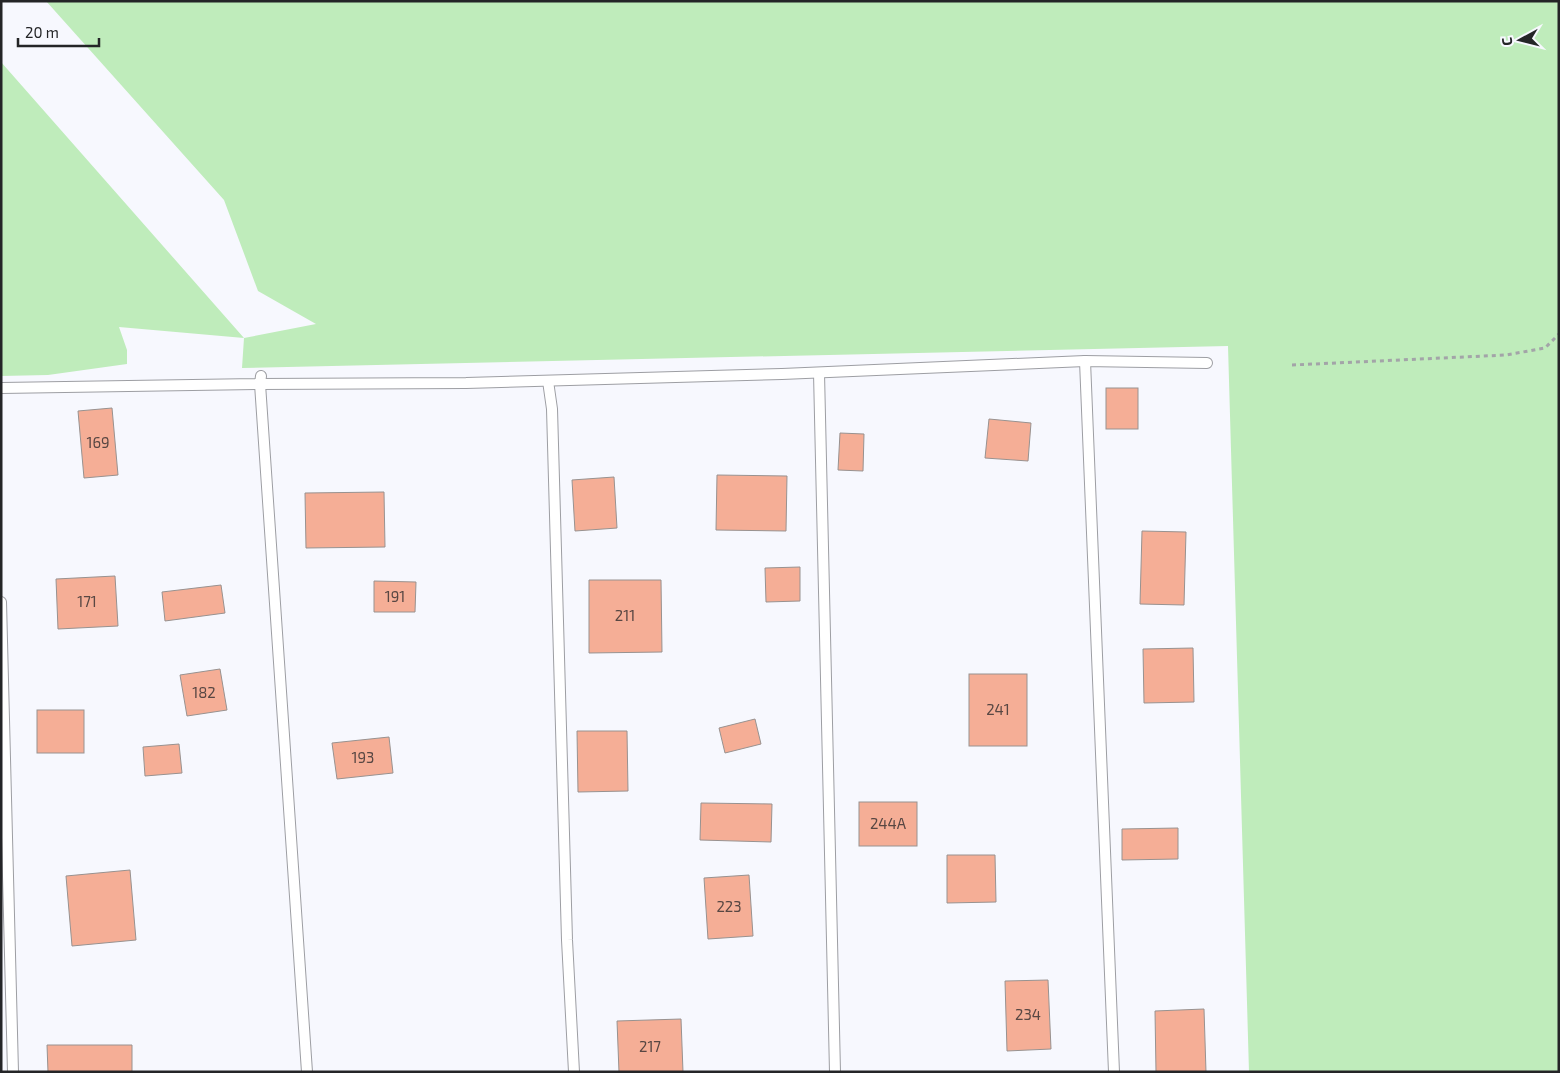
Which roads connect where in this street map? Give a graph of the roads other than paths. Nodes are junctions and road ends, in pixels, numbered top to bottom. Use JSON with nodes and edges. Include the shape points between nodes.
{"nodes":[{"id":1,"x":1085,"y":361,"type":"junction"},
{"id":2,"x":1207,"y":363,"type":"dead end"},
{"id":3,"x":819,"y":373,"type":"junction"},
{"id":4,"x":261,"y":380,"type":"junction"},
{"id":5,"x":548,"y":381,"type":"junction"},
{"id":6,"x":1,"y":388,"type":"edge"},
{"id":7,"x":1,"y":602,"type":"edge"},
{"id":8,"x":13,"y":1072,"type":"edge"},
{"id":9,"x":307,"y":1072,"type":"edge"},
{"id":10,"x":574,"y":1072,"type":"edge"},
{"id":11,"x":835,"y":1072,"type":"edge"},
{"id":12,"x":1114,"y":1072,"type":"edge"}],
"edges":[{"from":1,"to":2,"type":"lane"},
{"from":1,"to":3,"type":"lane"},
{"from":1,"to":12,"type":"lane"},
{"from":3,"to":5,"type":"lane"},
{"from":3,"to":11,"type":"lane"},
{"from":4,"to":5,"type":"lane"},
{"from":4,"to":6,"type":"lane"},
{"from":4,"to":9,"type":"lane"},
{"from":5,"to":10,"type":"lane","via":[[552,409],[567,940]]},
{"from":7,"to":8,"type":"lane"}]}
